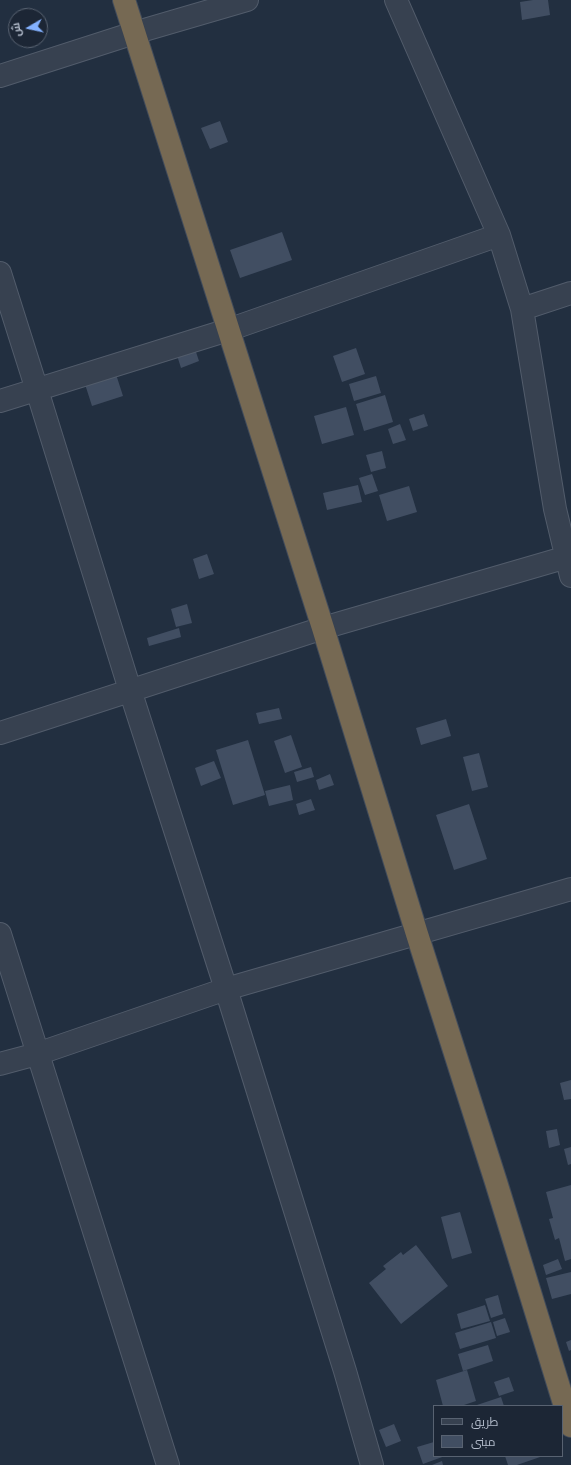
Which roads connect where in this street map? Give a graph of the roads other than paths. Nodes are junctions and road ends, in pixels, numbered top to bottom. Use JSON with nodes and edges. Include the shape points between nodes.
{"nodes":[{"id":1,"x":124,"y":0,"type":"edge"},
{"id":2,"x":247,"y":0,"type":"edge"},
{"id":3,"x":396,"y":0,"type":"edge"},
{"id":4,"x":134,"y":34,"type":"junction"},
{"id":5,"x":0,"y":76,"type":"edge"},
{"id":6,"x":499,"y":236,"type":"junction"},
{"id":7,"x":0,"y":273,"type":"edge"},
{"id":8,"x":571,"y":293,"type":"edge"},
{"id":9,"x":522,"y":309,"type":"junction"},
{"id":10,"x":228,"y":330,"type":"junction"},
{"id":11,"x":37,"y":390,"type":"junction"},
{"id":12,"x":0,"y":401,"type":"edge"},
{"id":13,"x":563,"y":506,"type":"edge"},
{"id":14,"x":569,"y":566,"type":"edge"},
{"id":15,"x":323,"y":628,"type":"junction"},
{"id":16,"x":130,"y":690,"type":"junction"},
{"id":17,"x":0,"y":733,"type":"edge"},
{"id":18,"x":571,"y":889,"type":"edge"},
{"id":19,"x":0,"y":934,"type":"edge"},
{"id":20,"x":417,"y":934,"type":"junction"},
{"id":21,"x":226,"y":989,"type":"junction"},
{"id":22,"x":37,"y":1054,"type":"junction"},
{"id":23,"x":0,"y":1064,"type":"edge"},
{"id":24,"x":571,"y":1426,"type":"edge"},
{"id":25,"x":168,"y":1465,"type":"edge"},
{"id":26,"x":372,"y":1465,"type":"edge"}],
"edges":[{"from":1,"to":4,"type":"highway"},
{"from":2,"to":4,"type":"street"},
{"from":3,"to":6,"type":"street"},
{"from":4,"to":5,"type":"street"},
{"from":4,"to":10,"type":"highway"},
{"from":6,"to":9,"type":"street"},
{"from":6,"to":10,"type":"street"},
{"from":7,"to":11,"type":"street"},
{"from":8,"to":9,"type":"street"},
{"from":9,"to":13,"type":"street"},
{"from":10,"to":11,"type":"street"},
{"from":10,"to":15,"type":"highway"},
{"from":11,"to":12,"type":"street"},
{"from":11,"to":16,"type":"street"},
{"from":13,"to":14,"type":"street"},
{"from":14,"to":15,"type":"street"},
{"from":15,"to":16,"type":"street"},
{"from":15,"to":20,"type":"highway"},
{"from":16,"to":17,"type":"street"},
{"from":16,"to":21,"type":"street"},
{"from":18,"to":20,"type":"street"},
{"from":19,"to":22,"type":"street"},
{"from":20,"to":21,"type":"street"},
{"from":20,"to":24,"type":"highway"},
{"from":21,"to":22,"type":"street"},
{"from":21,"to":26,"type":"street"},
{"from":22,"to":23,"type":"street"},
{"from":22,"to":25,"type":"street"}]}
